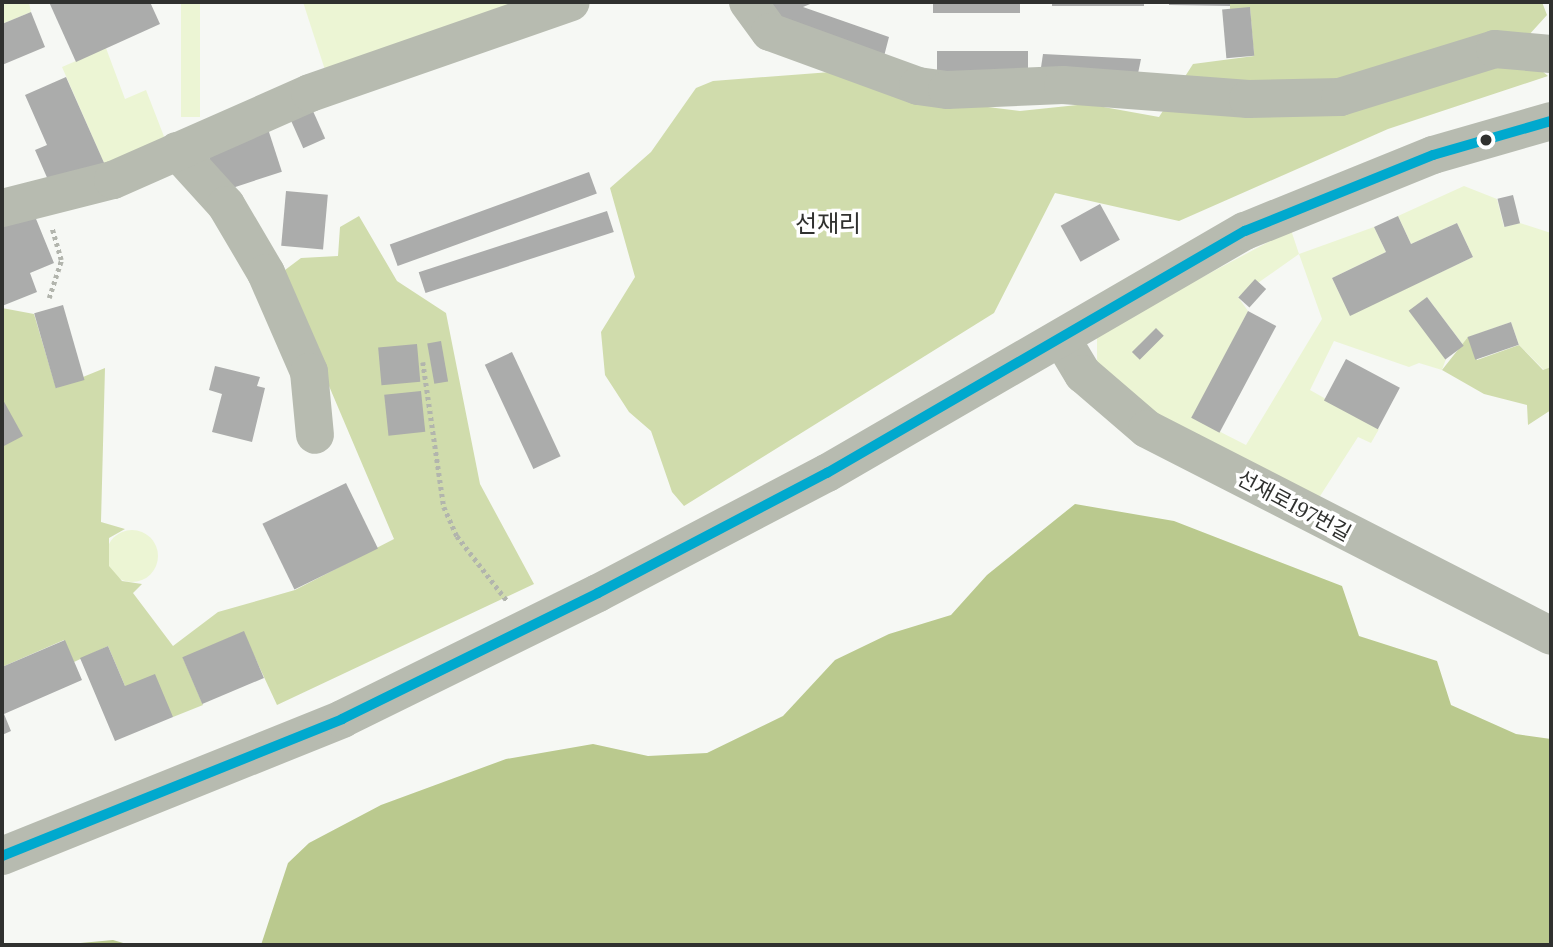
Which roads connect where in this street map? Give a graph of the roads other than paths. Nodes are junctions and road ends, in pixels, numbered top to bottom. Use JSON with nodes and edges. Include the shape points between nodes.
{"nodes":[{"id":1,"x":571,"y":2,"type":"edge"},
{"id":2,"x":748,"y":2,"type":"edge"},
{"id":3,"x":1551,"y":54,"type":"edge"},
{"id":4,"x":1551,"y":121,"type":"edge"},
{"id":5,"x":177,"y":152,"type":"junction"},
{"id":6,"x":2,"y":208,"type":"edge"},
{"id":7,"x":1063,"y":341,"type":"junction"},
{"id":8,"x":315,"y":435,"type":"dead end"},
{"id":9,"x":1551,"y":636,"type":"edge"},
{"id":10,"x":2,"y":856,"type":"edge"}],
"edges":[{"from":1,"to":5,"type":"street","via":[[310,93]]},
{"from":2,"to":3,"type":"street","via":[[770,32],[918,86],[947,90],[1063,85],[1248,99],[1340,97],[1495,49]]},
{"from":4,"to":7,"type":"street","via":[[1433,155],[1245,231],[1134,292]]},
{"from":5,"to":6,"type":"street","via":[[113,180]]},
{"from":5,"to":8,"type":"street","via":[[246,232],[266,272],[309,372]]},
{"from":7,"to":9,"type":"street","name":"선재로197번길","via":[[1083,374],[1147,429]]},
{"from":7,"to":10,"type":"street","via":[[827,473],[522,632],[342,719]]}]}
